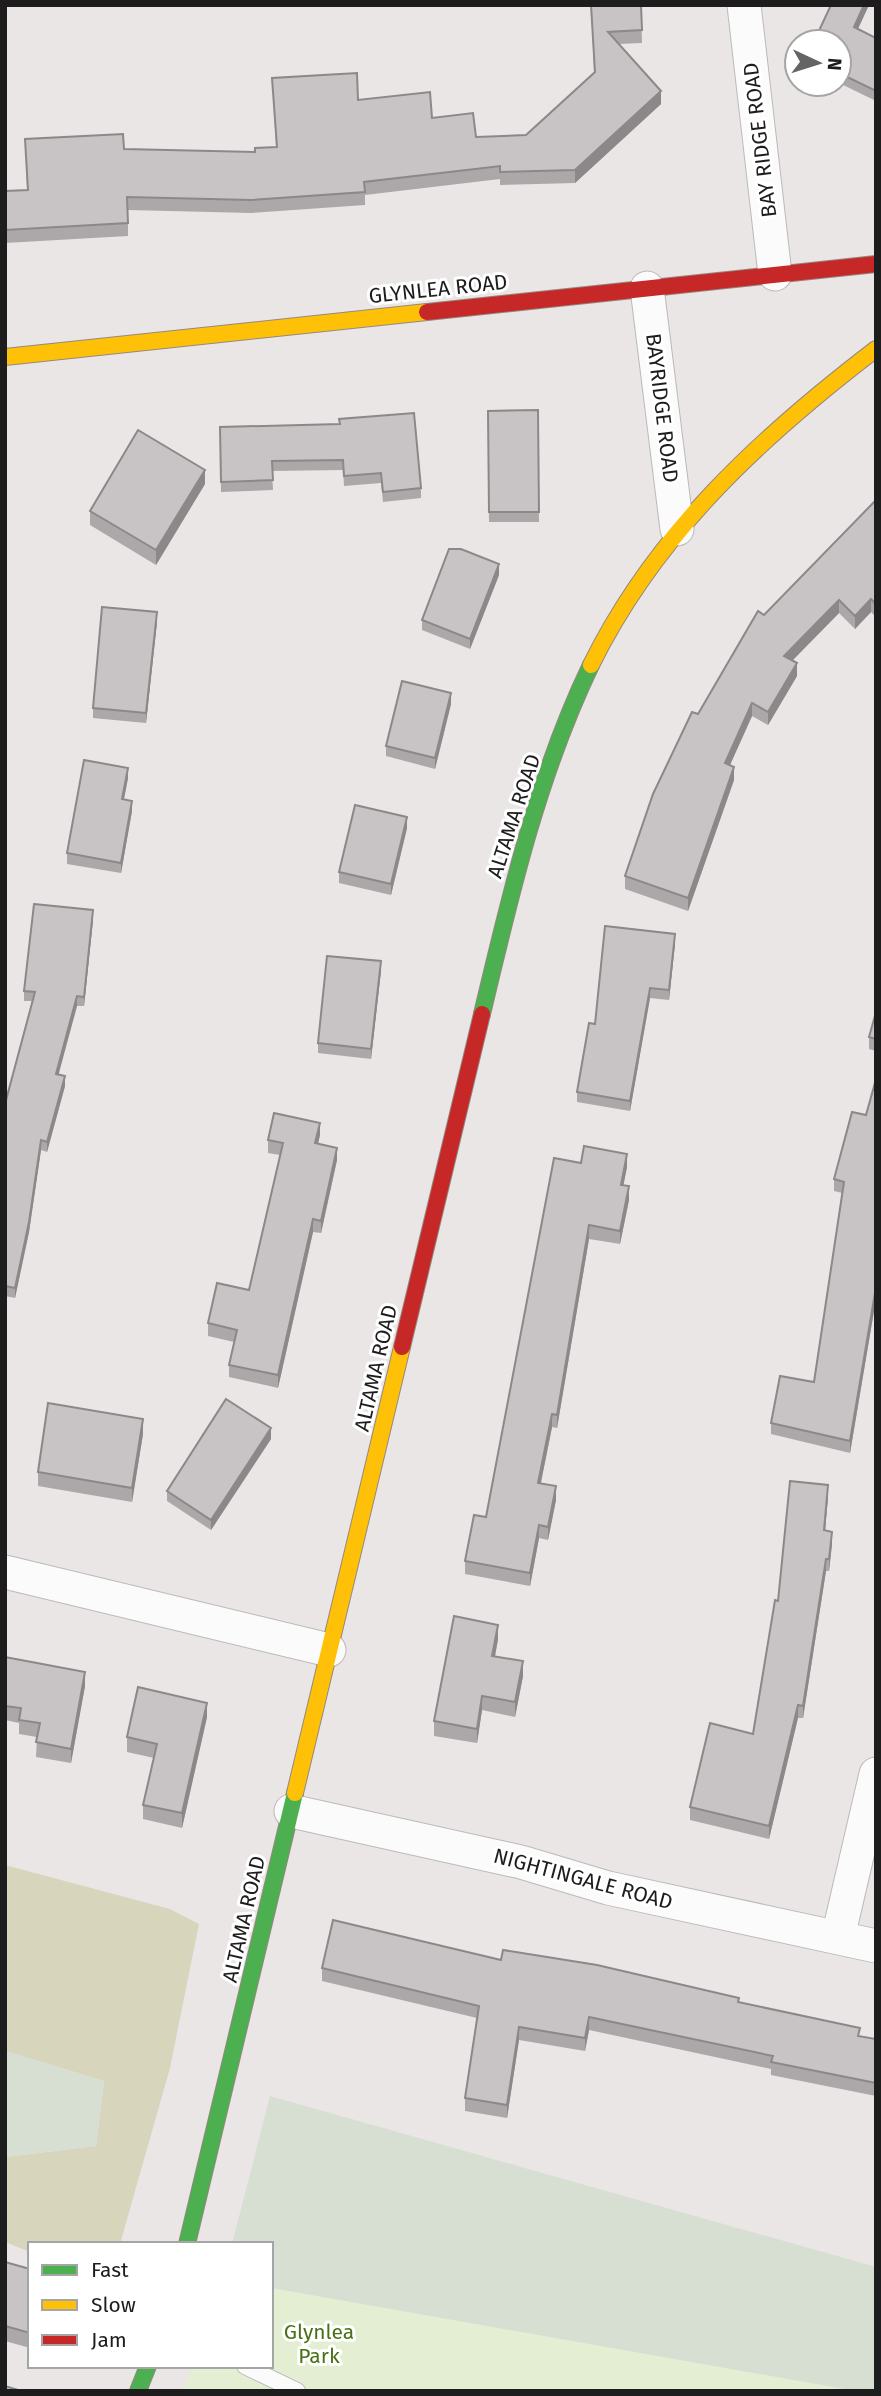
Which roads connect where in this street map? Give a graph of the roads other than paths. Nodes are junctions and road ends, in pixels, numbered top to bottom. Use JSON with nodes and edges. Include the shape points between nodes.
{"nodes":[{"id":1,"x":744,"y":5,"type":"edge"},
{"id":2,"x":876,"y":264,"type":"edge"},
{"id":3,"x":775,"y":274,"type":"junction"},
{"id":4,"x":647,"y":288,"type":"junction"},
{"id":5,"x":876,"y":349,"type":"edge"},
{"id":6,"x":5,"y":357,"type":"edge"},
{"id":7,"x":677,"y":529,"type":"junction"},
{"id":8,"x":5,"y":1572,"type":"edge"},
{"id":9,"x":330,"y":1650,"type":"junction"},
{"id":10,"x":876,"y":1774,"type":"edge"},
{"id":11,"x":291,"y":1811,"type":"junction"},
{"id":12,"x":838,"y":1937,"type":"junction"},
{"id":13,"x":876,"y":1946,"type":"edge"},
{"id":14,"x":187,"y":2242,"type":"edge"},
{"id":15,"x":147,"y":2368,"type":"edge"},
{"id":16,"x":249,"y":2368,"type":"edge"},
{"id":17,"x":138,"y":2391,"type":"edge"},
{"id":18,"x":297,"y":2391,"type":"edge"}],
"edges":[{"from":1,"to":3,"type":"street","name":"BAY RIDGE ROAD"},
{"from":2,"to":3,"type":"street","name":"GLYNLEA ROAD"},
{"from":3,"to":4,"type":"street","name":"GLYNLEA ROAD"},
{"from":4,"to":6,"type":"street","name":"GLYNLEA ROAD"},
{"from":4,"to":7,"type":"street","name":"BAYRIDGE ROAD"},
{"from":5,"to":7,"type":"street","via":[[743,457]]},
{"from":7,"to":9,"type":"street","name":"ALTAMA ROAD","via":[[598,652],[542,793],[512,892]]},
{"from":8,"to":9,"type":"street"},
{"from":9,"to":11,"type":"street","name":"ALTAMA ROAD"},
{"from":10,"to":12,"type":"street"},
{"from":11,"to":12,"type":"street","name":"NIGHTINGALE ROAD","via":[[521,1861],[608,1888],[763,1924]]},
{"from":11,"to":14,"type":"street","name":"ALTAMA ROAD"},
{"from":12,"to":13,"type":"street","name":"NIGHTINGALE ROAD"},
{"from":15,"to":17,"type":"street"},
{"from":16,"to":18,"type":"lane"}]}
